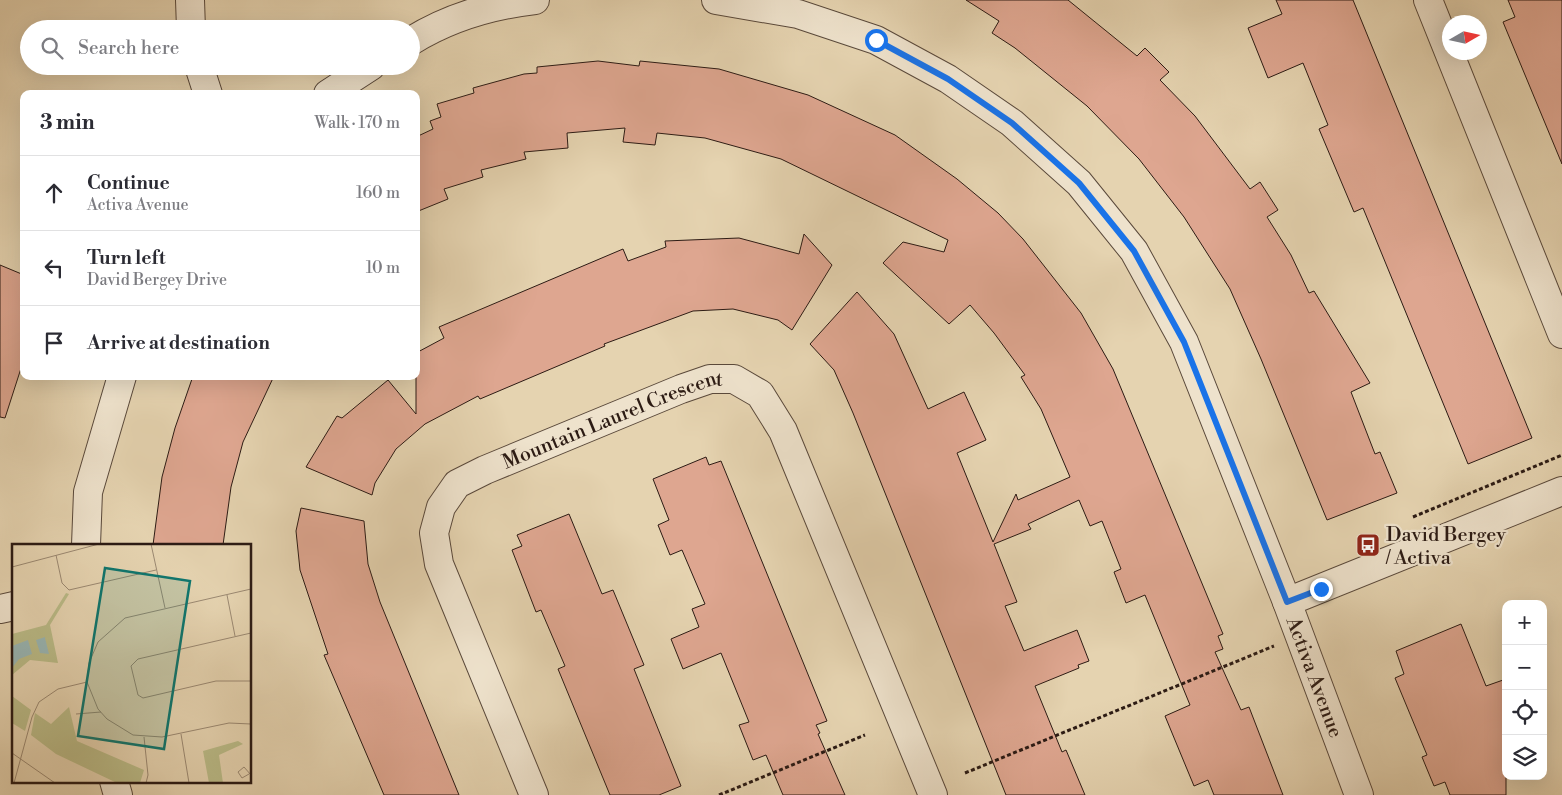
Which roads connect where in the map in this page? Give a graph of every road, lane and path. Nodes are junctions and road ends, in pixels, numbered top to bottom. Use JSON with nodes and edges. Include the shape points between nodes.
{"nodes":[{"id":1,"x":190,"y":0,"type":"edge"},
{"id":2,"x":535,"y":0,"type":"edge"},
{"id":3,"x":716,"y":0,"type":"edge"},
{"id":4,"x":1428,"y":0,"type":"edge"},
{"id":5,"x":499,"y":2,"type":"edge"},
{"id":6,"x":191,"y":20,"type":"edge"},
{"id":7,"x":420,"y":35,"type":"edge"},
{"id":8,"x":202,"y":75,"type":"edge"},
{"id":9,"x":357,"y":75,"type":"edge"},
{"id":10,"x":207,"y":90,"type":"edge"},
{"id":11,"x":334,"y":90,"type":"edge"},
{"id":12,"x":1562,"y":334,"type":"edge"},
{"id":13,"x":121,"y":380,"type":"edge"},
{"id":14,"x":1562,"y":455,"type":"edge"},
{"id":15,"x":1562,"y":491,"type":"edge"},
{"id":16,"x":1406,"y":520,"type":"dead end"},
{"id":17,"x":86,"y":544,"type":"edge"},
{"id":18,"x":1287,"y":602,"type":"junction"},
{"id":19,"x":1279,"y":644,"type":"dead end"},
{"id":20,"x":865,"y":735,"type":"dead end"},
{"id":21,"x":965,"y":773,"type":"dead end"},
{"id":22,"x":114,"y":782,"type":"edge"},
{"id":23,"x":118,"y":795,"type":"edge"},
{"id":24,"x":534,"y":795,"type":"edge"},
{"id":25,"x":719,"y":795,"type":"edge"},
{"id":26,"x":933,"y":795,"type":"edge"},
{"id":27,"x":1359,"y":795,"type":"edge"}],
"edges":[{"from":1,"to":6,"type":"street"},
{"from":2,"to":5,"type":"street"},
{"from":3,"to":18,"type":"street","name":"Activa Avenue","via":[[798,14],[876,40],[948,79],[1012,123],[1079,183],[1134,251],[1184,342]]},
{"from":4,"to":12,"type":"street"},
{"from":5,"to":7,"type":"street"},
{"from":8,"to":10,"type":"street"},
{"from":9,"to":11,"type":"street"},
{"from":13,"to":17,"type":"street","via":[[88,492]]},
{"from":14,"to":16,"type":"path"},
{"from":15,"to":18,"type":"street"},
{"from":18,"to":27,"type":"street","name":"Activa Avenue"},
{"from":19,"to":21,"type":"path"},
{"from":20,"to":25,"type":"path"},
{"from":22,"to":23,"type":"street"},
{"from":24,"to":26,"type":"street","name":"Mountain Laurel Crescent","via":[[439,564],[434,533],[441,507],[458,484],[485,470],[710,379],[734,380],[760,394],[783,431]]}]}
